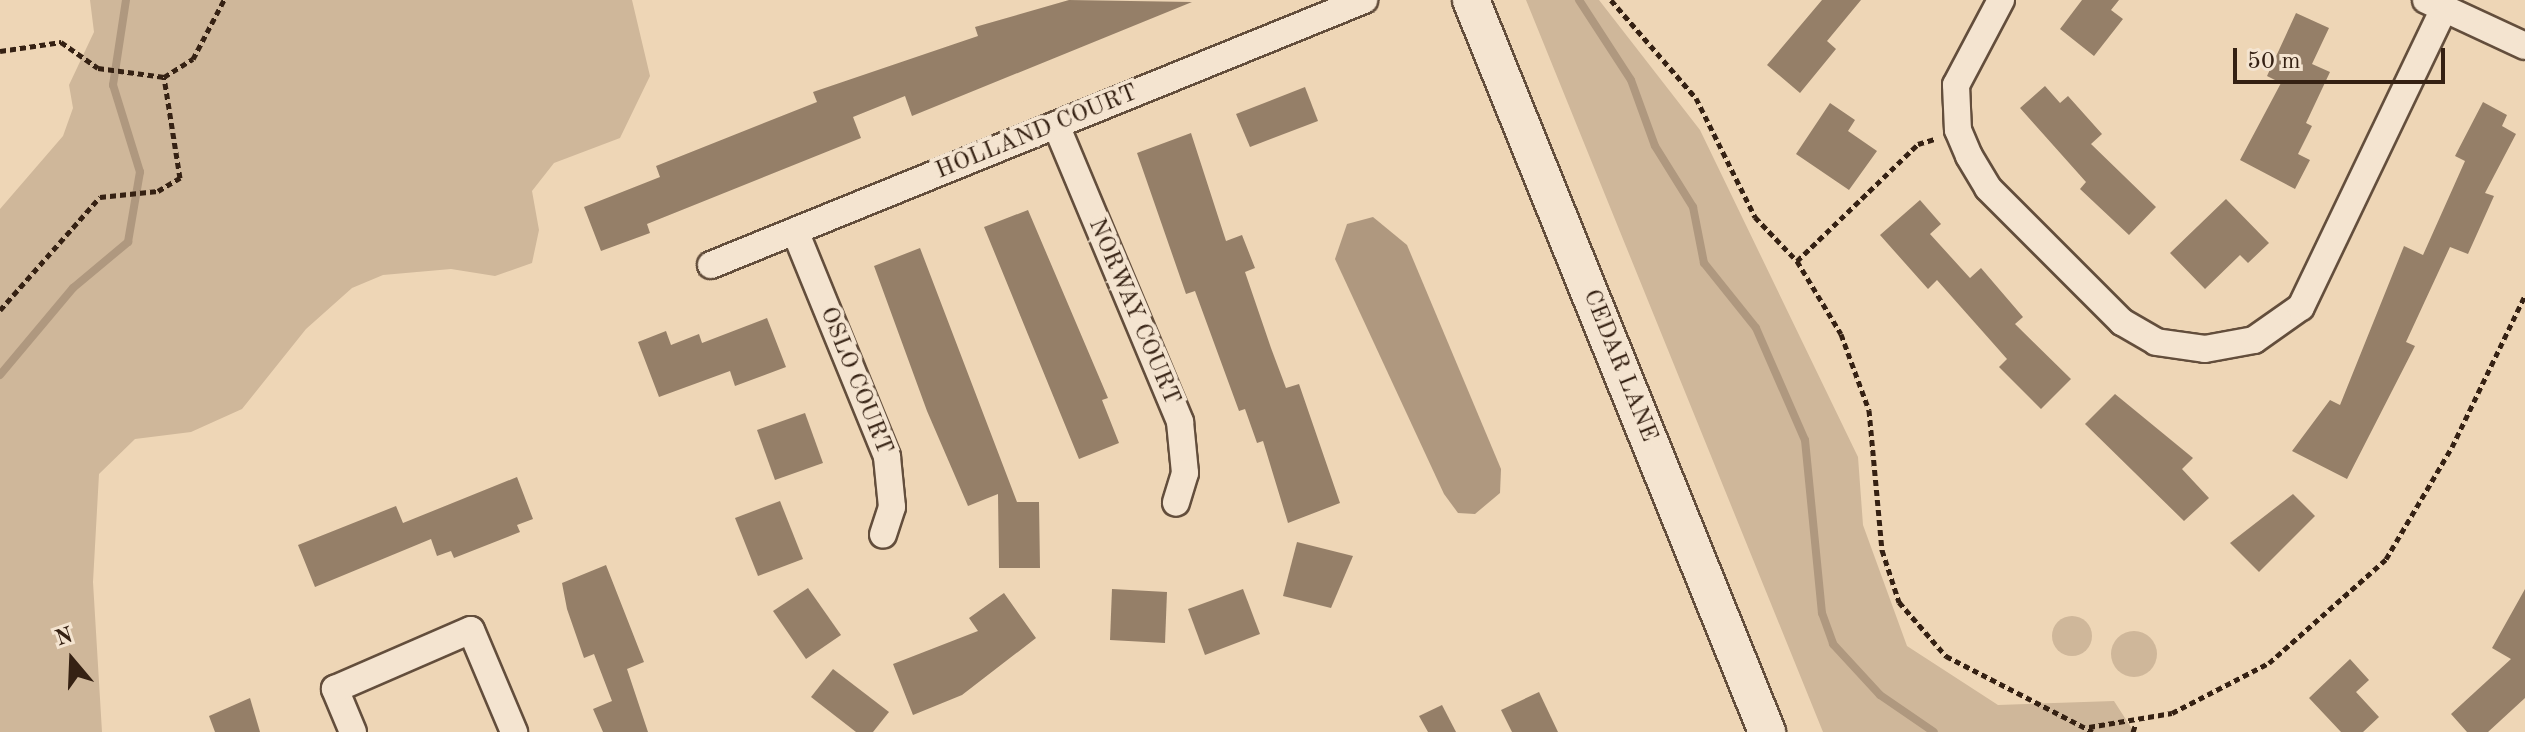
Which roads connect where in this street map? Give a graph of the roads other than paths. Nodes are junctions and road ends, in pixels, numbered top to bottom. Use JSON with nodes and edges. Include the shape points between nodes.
{"nodes":[{"id":1,"x":1364,"y":0,"type":"edge"},
{"id":2,"x":1471,"y":0,"type":"edge"},
{"id":3,"x":2001,"y":0,"type":"edge"},
{"id":4,"x":2435,"y":5,"type":"edge"},
{"id":5,"x":2525,"y":46,"type":"edge"},
{"id":6,"x":1056,"y":125,"type":"junction"},
{"id":7,"x":795,"y":231,"type":"junction"},
{"id":8,"x":711,"y":265,"type":"dead end"},
{"id":9,"x":1176,"y":503,"type":"dead end"},
{"id":10,"x":883,"y":535,"type":"dead end"},
{"id":11,"x":353,"y":732,"type":"edge"},
{"id":12,"x":514,"y":732,"type":"edge"},
{"id":13,"x":1767,"y":732,"type":"edge"}],
"edges":[{"from":1,"to":6,"type":"street","name":"HOLLAND COURT"},
{"from":2,"to":13,"type":"main road","name":"CEDAR LANE"},
{"from":3,"to":4,"type":"street","via":[[1963,62],[1958,130],[1988,188],[2122,322],[2178,348],[2232,348],[2279,327],[2317,283]]},
{"from":4,"to":5,"type":"street"},
{"from":6,"to":7,"type":"street","name":"HOLLAND COURT"},
{"from":6,"to":9,"type":"street","name":"NORWAY COURT","via":[[1180,422],[1185,473]]},
{"from":7,"to":8,"type":"street","name":"HOLLAND COURT"},
{"from":7,"to":10,"type":"street","name":"OSLO COURT","via":[[887,457],[892,507]]},
{"from":11,"to":12,"type":"street","via":[[335,689],[471,630]]}]}
